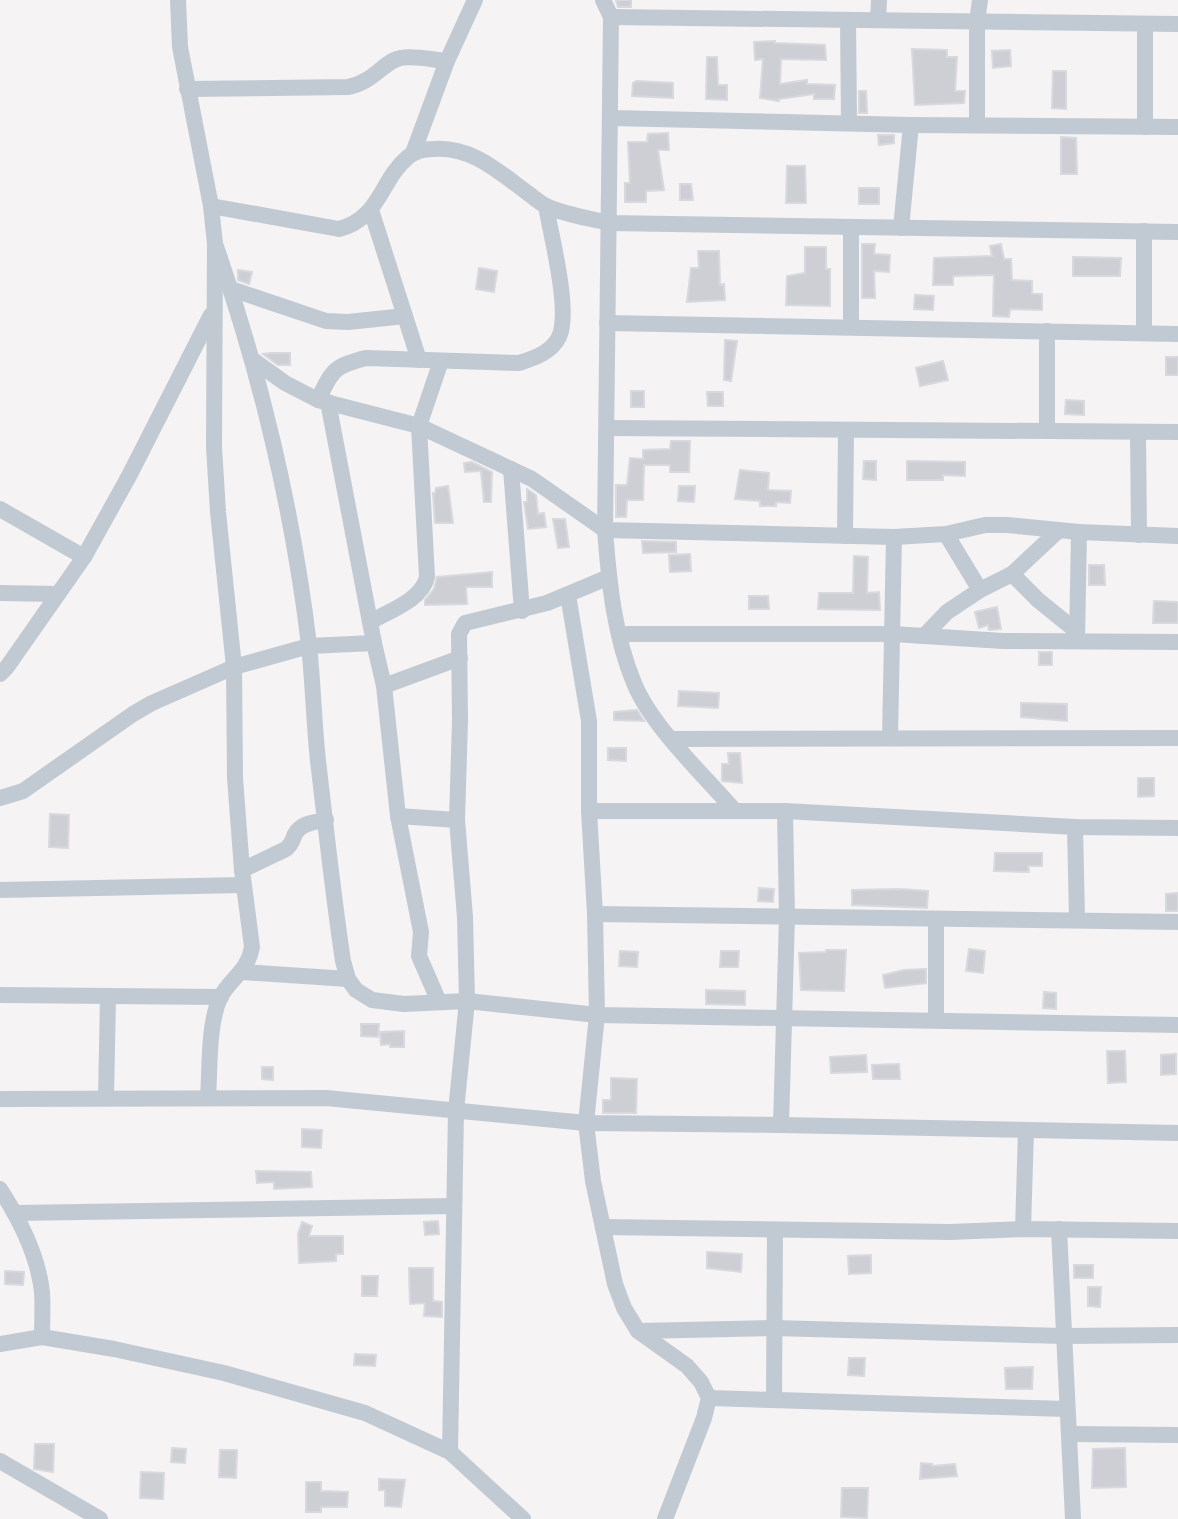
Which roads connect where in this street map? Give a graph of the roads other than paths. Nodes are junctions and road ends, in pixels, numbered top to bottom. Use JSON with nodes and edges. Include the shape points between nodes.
{"nodes":[{"id":1,"x":178,"y":0,"type":"edge"},
{"id":2,"x":475,"y":0,"type":"edge"},
{"id":3,"x":603,"y":0,"type":"edge"},
{"id":4,"x":878,"y":0,"type":"edge"},
{"id":5,"x":980,"y":0,"type":"edge"},
{"id":6,"x":611,"y":16,"type":"junction"},
{"id":7,"x":848,"y":20,"type":"junction"},
{"id":8,"x":878,"y":20,"type":"junction"},
{"id":9,"x":977,"y":22,"type":"junction"},
{"id":10,"x":1145,"y":24,"type":"junction"},
{"id":11,"x":1178,"y":24,"type":"edge"},
{"id":12,"x":447,"y":61,"type":"junction"},
{"id":13,"x":187,"y":89,"type":"junction"},
{"id":14,"x":610,"y":118,"type":"junction"},
{"id":15,"x":849,"y":122,"type":"junction"},
{"id":16,"x":911,"y":125,"type":"junction"},
{"id":17,"x":977,"y":125,"type":"junction"},
{"id":18,"x":1145,"y":127,"type":"junction"},
{"id":19,"x":1178,"y":127,"type":"edge"},
{"id":20,"x":413,"y":153,"type":"junction"},
{"id":21,"x":211,"y":206,"type":"junction"},
{"id":22,"x":545,"y":206,"type":"junction"},
{"id":23,"x":371,"y":210,"type":"junction"},
{"id":24,"x":609,"y":223,"type":"junction"},
{"id":25,"x":851,"y":227,"type":"junction"},
{"id":26,"x":901,"y":228,"type":"junction"},
{"id":27,"x":1144,"y":231,"type":"junction"},
{"id":28,"x":1178,"y":232,"type":"edge"},
{"id":29,"x":215,"y":244,"type":"junction"},
{"id":30,"x":231,"y":289,"type":"junction"},
{"id":31,"x":214,"y":310,"type":"junction"},
{"id":32,"x":405,"y":316,"type":"junction"},
{"id":33,"x":607,"y":323,"type":"junction"},
{"id":34,"x":851,"y":327,"type":"junction"},
{"id":35,"x":1047,"y":331,"type":"junction"},
{"id":36,"x":1144,"y":333,"type":"junction"},
{"id":37,"x":1178,"y":334,"type":"edge"},
{"id":38,"x":253,"y":360,"type":"junction"},
{"id":39,"x":419,"y":360,"type":"junction"},
{"id":40,"x":441,"y":361,"type":"junction"},
{"id":41,"x":323,"y":401,"type":"junction"},
{"id":42,"x":419,"y":426,"type":"junction"},
{"id":43,"x":607,"y":428,"type":"junction"},
{"id":44,"x":846,"y":430,"type":"junction"},
{"id":45,"x":1047,"y":431,"type":"junction"},
{"id":46,"x":1138,"y":432,"type":"junction"},
{"id":47,"x":1178,"y":432,"type":"edge"},
{"id":48,"x":511,"y":468,"type":"junction"},
{"id":49,"x":0,"y":509,"type":"edge"},
{"id":50,"x":605,"y":530,"type":"junction"},
{"id":51,"x":1058,"y":531,"type":"junction"},
{"id":52,"x":1079,"y":532,"type":"junction"},
{"id":53,"x":946,"y":534,"type":"junction"},
{"id":54,"x":1139,"y":535,"type":"junction"},
{"id":55,"x":845,"y":536,"type":"junction"},
{"id":56,"x":1178,"y":536,"type":"edge"},
{"id":57,"x":894,"y":537,"type":"junction"},
{"id":58,"x":84,"y":557,"type":"junction"},
{"id":59,"x":1012,"y":574,"type":"junction"},
{"id":60,"x":609,"y":577,"type":"junction"},
{"id":61,"x":979,"y":590,"type":"junction"},
{"id":62,"x":0,"y":593,"type":"edge"},
{"id":63,"x":58,"y":594,"type":"junction"},
{"id":64,"x":568,"y":595,"type":"junction"},
{"id":65,"x":522,"y":611,"type":"junction"},
{"id":66,"x":370,"y":622,"type":"junction"},
{"id":67,"x":619,"y":634,"type":"junction"},
{"id":68,"x":893,"y":634,"type":"junction"},
{"id":69,"x":924,"y":636,"type":"junction"},
{"id":70,"x":1076,"y":636,"type":"junction"},
{"id":71,"x":1178,"y":642,"type":"edge"},
{"id":72,"x":374,"y":643,"type":"junction"},
{"id":73,"x":309,"y":646,"type":"junction"},
{"id":74,"x":460,"y":658,"type":"junction"},
{"id":75,"x":234,"y":667,"type":"junction"},
{"id":76,"x":0,"y":674,"type":"edge"},
{"id":77,"x":384,"y":686,"type":"junction"},
{"id":78,"x":890,"y":738,"type":"junction"},
{"id":79,"x":1178,"y":738,"type":"edge"},
{"id":80,"x":672,"y":739,"type":"junction"},
{"id":81,"x":0,"y":798,"type":"edge"},
{"id":82,"x":589,"y":810,"type":"junction"},
{"id":83,"x":734,"y":810,"type":"junction"},
{"id":84,"x":785,"y":810,"type":"junction"},
{"id":85,"x":398,"y":816,"type":"junction"},
{"id":86,"x":326,"y":820,"type":"junction"},
{"id":87,"x":457,"y":820,"type":"junction"},
{"id":88,"x":1075,"y":827,"type":"junction"},
{"id":89,"x":1178,"y":828,"type":"edge"},
{"id":90,"x":242,"y":878,"type":"junction"},
{"id":91,"x":0,"y":890,"type":"edge"},
{"id":92,"x":595,"y":914,"type":"junction"},
{"id":93,"x":787,"y":917,"type":"junction"},
{"id":94,"x":936,"y":919,"type":"junction"},
{"id":95,"x":1077,"y":919,"type":"junction"},
{"id":96,"x":1178,"y":922,"type":"edge"},
{"id":97,"x":242,"y":972,"type":"junction"},
{"id":98,"x":348,"y":979,"type":"junction"},
{"id":99,"x":0,"y":995,"type":"edge"},
{"id":100,"x":108,"y":996,"type":"junction"},
{"id":101,"x":221,"y":997,"type":"junction"},
{"id":102,"x":467,"y":1001,"type":"junction"},
{"id":103,"x":439,"y":1002,"type":"junction"},
{"id":104,"x":597,"y":1015,"type":"junction"},
{"id":105,"x":784,"y":1020,"type":"junction"},
{"id":106,"x":936,"y":1020,"type":"junction"},
{"id":107,"x":1178,"y":1025,"type":"edge"},
{"id":108,"x":106,"y":1098,"type":"junction"},
{"id":109,"x":208,"y":1098,"type":"junction"},
{"id":110,"x":0,"y":1099,"type":"edge"},
{"id":111,"x":456,"y":1111,"type":"junction"},
{"id":112,"x":586,"y":1123,"type":"junction"},
{"id":113,"x":781,"y":1125,"type":"junction"},
{"id":114,"x":1026,"y":1130,"type":"junction"},
{"id":115,"x":1178,"y":1133,"type":"edge"},
{"id":116,"x":0,"y":1189,"type":"edge"},
{"id":117,"x":454,"y":1206,"type":"junction"},
{"id":118,"x":16,"y":1213,"type":"junction"},
{"id":119,"x":603,"y":1227,"type":"junction"},
{"id":120,"x":1023,"y":1228,"type":"junction"},
{"id":121,"x":1059,"y":1229,"type":"junction"},
{"id":122,"x":775,"y":1230,"type":"junction"},
{"id":123,"x":1178,"y":1231,"type":"edge"},
{"id":124,"x":774,"y":1328,"type":"junction"},
{"id":125,"x":638,"y":1331,"type":"junction"},
{"id":126,"x":1178,"y":1335,"type":"edge"},
{"id":127,"x":1064,"y":1336,"type":"junction"},
{"id":128,"x":42,"y":1337,"type":"junction"},
{"id":129,"x":0,"y":1345,"type":"edge"},
{"id":130,"x":709,"y":1398,"type":"junction"},
{"id":131,"x":774,"y":1400,"type":"junction"},
{"id":132,"x":1067,"y":1409,"type":"junction"},
{"id":133,"x":1069,"y":1434,"type":"junction"},
{"id":134,"x":1178,"y":1435,"type":"edge"},
{"id":135,"x":450,"y":1452,"type":"junction"},
{"id":136,"x":0,"y":1461,"type":"edge"},
{"id":137,"x":100,"y":1519,"type":"edge"},
{"id":138,"x":523,"y":1519,"type":"edge"},
{"id":139,"x":665,"y":1519,"type":"edge"},
{"id":140,"x":1073,"y":1519,"type":"edge"}],
"edges":[{"from":1,"to":13,"type":"street"},
{"from":2,"to":12,"type":"street"},
{"from":3,"to":6,"type":"street"},
{"from":4,"to":8,"type":"street"},
{"from":5,"to":9,"type":"street"},
{"from":6,"to":7,"type":"street"},
{"from":6,"to":14,"type":"street"},
{"from":7,"to":8,"type":"street"},
{"from":7,"to":15,"type":"street"},
{"from":8,"to":9,"type":"street"},
{"from":9,"to":10,"type":"street"},
{"from":9,"to":17,"type":"street"},
{"from":10,"to":11,"type":"street"},
{"from":10,"to":18,"type":"street"},
{"from":12,"to":13,"type":"street","via":[[402,57],[360,85],[348,87]]},
{"from":12,"to":20,"type":"street"},
{"from":13,"to":21,"type":"street"},
{"from":14,"to":15,"type":"street"},
{"from":14,"to":24,"type":"street"},
{"from":15,"to":16,"type":"street"},
{"from":16,"to":17,"type":"street"},
{"from":16,"to":26,"type":"street"},
{"from":17,"to":18,"type":"street"},
{"from":18,"to":19,"type":"street"},
{"from":20,"to":22,"type":"street","via":[[440,148],[476,155]]},
{"from":20,"to":23,"type":"street"},
{"from":21,"to":23,"type":"street","via":[[340,229]]},
{"from":21,"to":29,"type":"street"},
{"from":22,"to":24,"type":"street"},
{"from":22,"to":40,"type":"street","via":[[564,312],[559,337],[543,355],[519,363]]},
{"from":23,"to":32,"type":"street"},
{"from":24,"to":25,"type":"street"},
{"from":24,"to":33,"type":"street"},
{"from":25,"to":26,"type":"street"},
{"from":25,"to":34,"type":"street"},
{"from":26,"to":27,"type":"street"},
{"from":27,"to":28,"type":"street"},
{"from":27,"to":36,"type":"street"},
{"from":29,"to":30,"type":"street"},
{"from":29,"to":31,"type":"street"},
{"from":30,"to":32,"type":"street","via":[[326,321]]},
{"from":30,"to":38,"type":"street"},
{"from":31,"to":58,"type":"street"},
{"from":31,"to":75,"type":"street","via":[[214,447]]},
{"from":32,"to":39,"type":"street"},
{"from":33,"to":34,"type":"street"},
{"from":33,"to":43,"type":"street"},
{"from":34,"to":35,"type":"street"},
{"from":35,"to":36,"type":"street"},
{"from":35,"to":45,"type":"street"},
{"from":36,"to":37,"type":"street"},
{"from":38,"to":41,"type":"street","via":[[285,383]]},
{"from":38,"to":73,"type":"street","via":[[289,523]]},
{"from":39,"to":40,"type":"street"},
{"from":39,"to":41,"type":"street","via":[[366,358],[342,364],[328,378]]},
{"from":40,"to":42,"type":"street"},
{"from":41,"to":42,"type":"street"},
{"from":41,"to":66,"type":"street"},
{"from":42,"to":48,"type":"street"},
{"from":42,"to":66,"type":"street","via":[[425,587]]},
{"from":43,"to":44,"type":"street"},
{"from":43,"to":50,"type":"street"},
{"from":44,"to":45,"type":"street"},
{"from":44,"to":55,"type":"street"},
{"from":45,"to":46,"type":"street"},
{"from":46,"to":47,"type":"street"},
{"from":46,"to":54,"type":"street"},
{"from":48,"to":50,"type":"street"},
{"from":48,"to":65,"type":"street"},
{"from":49,"to":58,"type":"street"},
{"from":50,"to":55,"type":"street"},
{"from":50,"to":60,"type":"street"},
{"from":51,"to":52,"type":"street"},
{"from":51,"to":53,"type":"street","via":[[985,526]]},
{"from":51,"to":59,"type":"street"},
{"from":52,"to":54,"type":"street"},
{"from":52,"to":70,"type":"street"},
{"from":53,"to":57,"type":"street"},
{"from":53,"to":61,"type":"street"},
{"from":54,"to":56,"type":"street"},
{"from":55,"to":57,"type":"street"},
{"from":57,"to":68,"type":"street"},
{"from":58,"to":63,"type":"street"},
{"from":59,"to":61,"type":"street"},
{"from":59,"to":70,"type":"street"},
{"from":60,"to":64,"type":"street"},
{"from":60,"to":67,"type":"street"},
{"from":61,"to":69,"type":"street","via":[[947,612]]},
{"from":62,"to":63,"type":"street"},
{"from":63,"to":76,"type":"street"},
{"from":64,"to":65,"type":"street"},
{"from":64,"to":82,"type":"street","via":[[589,721]]},
{"from":65,"to":74,"type":"street","via":[[466,624],[459,635]]},
{"from":66,"to":72,"type":"street"},
{"from":67,"to":68,"type":"street"},
{"from":67,"to":80,"type":"street","via":[[634,684]]},
{"from":68,"to":69,"type":"street"},
{"from":68,"to":78,"type":"street"},
{"from":69,"to":70,"type":"street","via":[[1003,641]]},
{"from":70,"to":71,"type":"street"},
{"from":72,"to":73,"type":"street"},
{"from":72,"to":77,"type":"street"},
{"from":73,"to":75,"type":"street"},
{"from":73,"to":86,"type":"street"},
{"from":74,"to":77,"type":"street"},
{"from":74,"to":87,"type":"street"},
{"from":75,"to":81,"type":"street","via":[[152,703],[23,791]]},
{"from":75,"to":90,"type":"street"},
{"from":77,"to":85,"type":"street"},
{"from":78,"to":79,"type":"street"},
{"from":78,"to":80,"type":"street"},
{"from":80,"to":83,"type":"street"},
{"from":82,"to":83,"type":"street"},
{"from":82,"to":92,"type":"street"},
{"from":83,"to":84,"type":"street"},
{"from":84,"to":88,"type":"street"},
{"from":84,"to":93,"type":"street"},
{"from":85,"to":87,"type":"street"},
{"from":85,"to":103,"type":"street","via":[[421,932],[420,961]]},
{"from":86,"to":90,"type":"street","via":[[306,824],[286,849]]},
{"from":86,"to":98,"type":"street"},
{"from":87,"to":102,"type":"street"},
{"from":88,"to":89,"type":"street"},
{"from":88,"to":95,"type":"street"},
{"from":90,"to":91,"type":"street"},
{"from":90,"to":97,"type":"street","via":[[252,947]]},
{"from":92,"to":93,"type":"street"},
{"from":92,"to":104,"type":"street"},
{"from":93,"to":94,"type":"street"},
{"from":93,"to":105,"type":"street"},
{"from":94,"to":95,"type":"street"},
{"from":94,"to":106,"type":"street"},
{"from":95,"to":96,"type":"street"},
{"from":97,"to":98,"type":"street"},
{"from":97,"to":101,"type":"street"},
{"from":98,"to":103,"type":"street","via":[[372,1000]]},
{"from":99,"to":100,"type":"street"},
{"from":100,"to":101,"type":"street"},
{"from":100,"to":108,"type":"street"},
{"from":101,"to":109,"type":"street","via":[[214,1019]]},
{"from":102,"to":103,"type":"street"},
{"from":102,"to":104,"type":"street"},
{"from":102,"to":111,"type":"street"},
{"from":104,"to":105,"type":"street"},
{"from":104,"to":112,"type":"street"},
{"from":105,"to":106,"type":"street"},
{"from":105,"to":113,"type":"street"},
{"from":106,"to":107,"type":"street"},
{"from":108,"to":109,"type":"street"},
{"from":108,"to":110,"type":"street"},
{"from":109,"to":111,"type":"street","via":[[326,1098]]},
{"from":111,"to":112,"type":"street"},
{"from":111,"to":117,"type":"street"},
{"from":112,"to":113,"type":"street"},
{"from":112,"to":119,"type":"street"},
{"from":113,"to":114,"type":"street"},
{"from":114,"to":115,"type":"street"},
{"from":114,"to":120,"type":"street"},
{"from":116,"to":118,"type":"street"},
{"from":117,"to":118,"type":"street"},
{"from":117,"to":135,"type":"street"},
{"from":118,"to":128,"type":"street","via":[[35,1258],[42,1293]]},
{"from":119,"to":122,"type":"street"},
{"from":119,"to":125,"type":"street","via":[[615,1284]]},
{"from":120,"to":121,"type":"street"},
{"from":120,"to":122,"type":"street"},
{"from":121,"to":123,"type":"street"},
{"from":121,"to":127,"type":"street"},
{"from":122,"to":124,"type":"street"},
{"from":124,"to":125,"type":"street"},
{"from":124,"to":127,"type":"street"},
{"from":124,"to":131,"type":"street"},
{"from":125,"to":130,"type":"street","via":[[687,1366]]},
{"from":126,"to":127,"type":"street"},
{"from":127,"to":132,"type":"street"},
{"from":128,"to":129,"type":"street"},
{"from":128,"to":135,"type":"street","via":[[250,1380],[365,1413]]},
{"from":130,"to":131,"type":"street"},
{"from":130,"to":139,"type":"street"},
{"from":131,"to":132,"type":"street"},
{"from":132,"to":133,"type":"street"},
{"from":133,"to":134,"type":"street"},
{"from":133,"to":140,"type":"street"},
{"from":135,"to":138,"type":"street"},
{"from":136,"to":137,"type":"street"}]}
